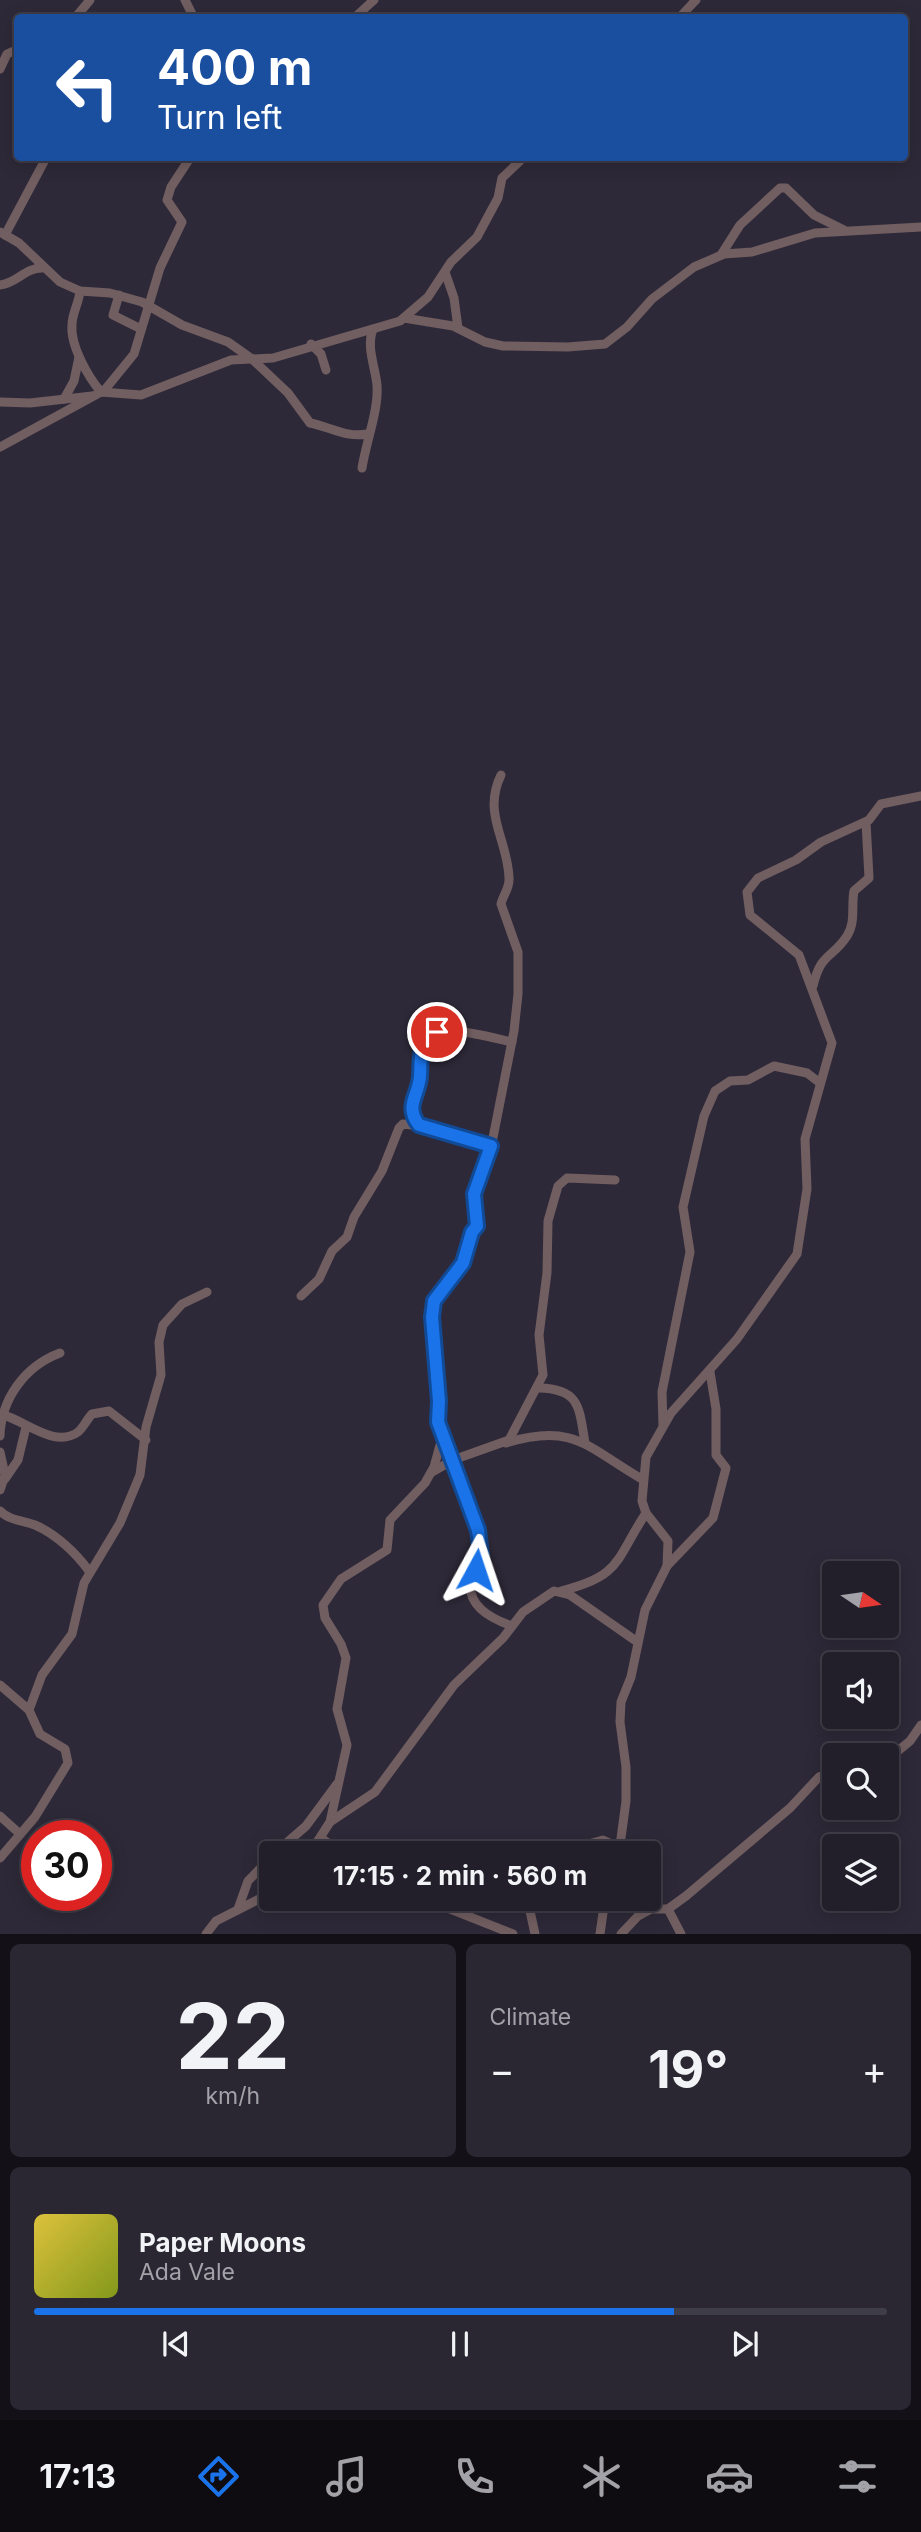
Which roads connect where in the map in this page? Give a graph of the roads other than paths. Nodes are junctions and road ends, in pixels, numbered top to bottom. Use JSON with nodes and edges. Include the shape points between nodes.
{"nodes":[{"id":1,"x":90,"y":0,"type":"edge"},
{"id":2,"x":374,"y":0,"type":"edge"},
{"id":3,"x":696,"y":0,"type":"edge"},
{"id":4,"x":78,"y":14,"type":"edge"},
{"id":5,"x":358,"y":14,"type":"edge"},
{"id":6,"x":683,"y":14,"type":"edge"},
{"id":7,"x":14,"y":51,"type":"edge"},
{"id":8,"x":0,"y":69,"type":"edge"},
{"id":9,"x":44,"y":161,"type":"edge"},
{"id":10,"x":187,"y":161,"type":"edge"},
{"id":11,"x":520,"y":161,"type":"edge"},
{"id":12,"x":921,"y":227,"type":"edge"},
{"id":13,"x":845,"y":230,"type":"junction"},
{"id":14,"x":3,"y":234,"type":"edge"},
{"id":15,"x":721,"y":256,"type":"junction"},
{"id":16,"x":42,"y":268,"type":"junction"},
{"id":17,"x":445,"y":272,"type":"junction"},
{"id":18,"x":0,"y":285,"type":"edge"},
{"id":19,"x":80,"y":291,"type":"junction"},
{"id":20,"x":119,"y":295,"type":"junction"},
{"id":21,"x":150,"y":307,"type":"junction"},
{"id":22,"x":404,"y":318,"type":"junction"},
{"id":23,"x":458,"y":328,"type":"junction"},
{"id":24,"x":141,"y":329,"type":"junction"},
{"id":25,"x":373,"y":329,"type":"junction"},
{"id":26,"x":311,"y":344,"type":"junction"},
{"id":27,"x":80,"y":352,"type":"junction"},
{"id":28,"x":252,"y":359,"type":"junction"},
{"id":29,"x":326,"y":370,"type":"dead end"},
{"id":30,"x":99,"y":393,"type":"junction"},
{"id":31,"x":64,"y":399,"type":"junction"},
{"id":32,"x":0,"y":402,"type":"edge"},
{"id":33,"x":367,"y":435,"type":"junction"},
{"id":34,"x":0,"y":447,"type":"edge"},
{"id":35,"x":362,"y":468,"type":"dead end"},
{"id":36,"x":501,"y":775,"type":"dead end"},
{"id":37,"x":921,"y":796,"type":"edge"},
{"id":38,"x":866,"y":822,"type":"junction"},
{"id":39,"x":813,"y":988,"type":"junction"},
{"id":40,"x":512,"y":1042,"type":"junction"},
{"id":41,"x":820,"y":1083,"type":"junction"},
{"id":42,"x":419,"y":1125,"type":"junction"},
{"id":43,"x":491,"y":1146,"type":"junction"},
{"id":44,"x":615,"y":1181,"type":"dead end"},
{"id":45,"x":207,"y":1292,"type":"dead end"},
{"id":46,"x":301,"y":1296,"type":"dead end"},
{"id":47,"x":60,"y":1353,"type":"dead end"},
{"id":48,"x":710,"y":1372,"type":"junction"},
{"id":49,"x":538,"y":1388,"type":"junction"},
{"id":50,"x":4,"y":1415,"type":"junction"},
{"id":51,"x":26,"y":1427,"type":"junction"},
{"id":52,"x":662,"y":1429,"type":"junction"},
{"id":53,"x":0,"y":1436,"type":"edge"},
{"id":54,"x":442,"y":1438,"type":"junction"},
{"id":55,"x":146,"y":1440,"type":"junction"},
{"id":56,"x":506,"y":1443,"type":"junction"},
{"id":57,"x":585,"y":1443,"type":"junction"},
{"id":58,"x":0,"y":1452,"type":"edge"},
{"id":59,"x":453,"y":1461,"type":"junction"},
{"id":60,"x":431,"y":1473,"type":"junction"},
{"id":61,"x":5,"y":1479,"type":"junction"},
{"id":62,"x":642,"y":1479,"type":"junction"},
{"id":63,"x":0,"y":1490,"type":"edge"},
{"id":64,"x":0,"y":1511,"type":"edge"},
{"id":65,"x":646,"y":1513,"type":"junction"},
{"id":66,"x":667,"y":1566,"type":"junction"},
{"id":67,"x":89,"y":1572,"type":"junction"},
{"id":68,"x":561,"y":1591,"type":"junction"},
{"id":69,"x":512,"y":1626,"type":"junction"},
{"id":70,"x":636,"y":1641,"type":"junction"},
{"id":71,"x":0,"y":1685,"type":"edge"},
{"id":72,"x":29,"y":1710,"type":"junction"},
{"id":73,"x":921,"y":1725,"type":"edge"},
{"id":74,"x":899,"y":1750,"type":"edge"},
{"id":75,"x":822,"y":1776,"type":"edge"},
{"id":76,"x":341,"y":1778,"type":"junction"},
{"id":77,"x":0,"y":1816,"type":"edge"},
{"id":78,"x":330,"y":1822,"type":"junction"},
{"id":79,"x":20,"y":1834,"type":"junction"},
{"id":80,"x":321,"y":1838,"type":"junction"},
{"id":81,"x":289,"y":1841,"type":"edge"},
{"id":82,"x":319,"y":1841,"type":"edge"},
{"id":83,"x":325,"y":1841,"type":"edge"},
{"id":84,"x":619,"y":1841,"type":"edge"},
{"id":85,"x":0,"y":1858,"type":"edge"},
{"id":86,"x":259,"y":1870,"type":"edge"},
{"id":87,"x":259,"y":1899,"type":"edge"},
{"id":88,"x":238,"y":1909,"type":"junction"},
{"id":89,"x":663,"y":1909,"type":"junction"},
{"id":90,"x":460,"y":1911,"type":"edge"},
{"id":91,"x":530,"y":1911,"type":"edge"},
{"id":92,"x":603,"y":1911,"type":"edge"},
{"id":93,"x":206,"y":1934,"type":"edge"},
{"id":94,"x":513,"y":1934,"type":"edge"},
{"id":95,"x":535,"y":1934,"type":"edge"},
{"id":96,"x":600,"y":1934,"type":"edge"},
{"id":97,"x":621,"y":1934,"type":"edge"},
{"id":98,"x":681,"y":1934,"type":"edge"}],
"edges":[{"from":1,"to":4,"type":"street"},
{"from":2,"to":5,"type":"street"},
{"from":3,"to":6,"type":"street"},
{"from":7,"to":8,"type":"street"},
{"from":9,"to":14,"type":"street"},
{"from":10,"to":21,"type":"street","via":[[167,200],[182,222],[160,268]]},
{"from":11,"to":17,"type":"street","via":[[502,178],[498,198],[477,237]]},
{"from":12,"to":13,"type":"street"},
{"from":13,"to":15,"type":"street"},
{"from":13,"to":15,"type":"street","via":[[814,215],[786,188],[780,188],[740,225]]},
{"from":14,"to":16,"type":"street","via":[[19,243]]},
{"from":15,"to":23,"type":"street","via":[[694,267],[666,288],[605,344],[503,346]]},
{"from":16,"to":18,"type":"street","via":[[25,271],[15,282]]},
{"from":16,"to":19,"type":"street"},
{"from":17,"to":22,"type":"street","via":[[428,297]]},
{"from":17,"to":23,"type":"street"},
{"from":19,"to":20,"type":"street"},
{"from":19,"to":27,"type":"street","via":[[71,327]]},
{"from":20,"to":21,"type":"street"},
{"from":20,"to":24,"type":"street","via":[[113,315]]},
{"from":21,"to":24,"type":"street"},
{"from":21,"to":28,"type":"street","via":[[181,325],[223,339]]},
{"from":22,"to":23,"type":"street"},
{"from":22,"to":25,"type":"street"},
{"from":24,"to":30,"type":"street","via":[[134,354]]},
{"from":25,"to":26,"type":"street"},
{"from":25,"to":33,"type":"street","via":[[376,407]]},
{"from":26,"to":28,"type":"street","via":[[273,358]]},
{"from":26,"to":29,"type":"street","via":[[319,350]]},
{"from":27,"to":30,"type":"street"},
{"from":27,"to":31,"type":"street","via":[[74,381]]},
{"from":28,"to":30,"type":"street","via":[[231,360],[141,395]]},
{"from":28,"to":33,"type":"street","via":[[298,403],[310,423],[349,435]]},
{"from":30,"to":31,"type":"street"},
{"from":30,"to":34,"type":"street"},
{"from":31,"to":32,"type":"street"},
{"from":33,"to":35,"type":"street"},
{"from":36,"to":40,"type":"street","via":[[494,790],[494,818],[509,877],[501,904],[519,964]]},
{"from":37,"to":38,"type":"street","via":[[881,804]]},
{"from":38,"to":39,"type":"street","via":[[869,877],[854,891],[849,931],[820,963]]},
{"from":38,"to":39,"type":"street","via":[[758,877],[747,892],[750,915],[799,955]]},
{"from":39,"to":41,"type":"street","via":[[832,1039]]},
{"from":40,"to":42,"type":"street","via":[[449,1031],[429,1037],[420,1056],[420,1078],[412,1100]]},
{"from":40,"to":43,"type":"street"},
{"from":41,"to":48,"type":"street","via":[[806,1139],[807,1189],[797,1254]]},
{"from":41,"to":52,"type":"street","via":[[807,1073],[774,1066],[748,1080],[730,1081],[712,1095],[683,1207],[690,1252],[662,1392]]},
{"from":42,"to":43,"type":"street"},
{"from":42,"to":46,"type":"street","via":[[403,1124],[395,1133],[382,1171],[347,1237],[332,1251],[319,1279]]},
{"from":43,"to":54,"type":"street","via":[[475,1189],[478,1222],[467,1255],[433,1307]]},
{"from":44,"to":49,"type":"street","via":[[567,1178],[555,1194],[548,1221],[539,1335],[543,1375]]},
{"from":45,"to":55,"type":"street","via":[[182,1304],[163,1325],[161,1375]]},
{"from":47,"to":50,"type":"street","via":[[25,1375]]},
{"from":48,"to":52,"type":"street","via":[[681,1401]]},
{"from":48,"to":66,"type":"street","via":[[716,1453],[726,1472],[710,1522]]},
{"from":49,"to":56,"type":"street"},
{"from":49,"to":57,"type":"street","via":[[569,1394],[580,1412]]},
{"from":50,"to":51,"type":"street"},
{"from":50,"to":53,"type":"street"},
{"from":51,"to":55,"type":"street","via":[[70,1436],[92,1414],[109,1411]]},
{"from":51,"to":61,"type":"street","via":[[18,1460]]},
{"from":52,"to":62,"type":"street","via":[[648,1451]]},
{"from":54,"to":59,"type":"street"},
{"from":54,"to":60,"type":"street"},
{"from":55,"to":67,"type":"street","via":[[130,1502]]},
{"from":56,"to":57,"type":"street","via":[[561,1435]]},
{"from":56,"to":59,"type":"street"},
{"from":57,"to":62,"type":"street"},
{"from":58,"to":61,"type":"street"},
{"from":59,"to":60,"type":"street"},
{"from":59,"to":69,"type":"street","via":[[481,1547],[471,1597],[480,1608]]},
{"from":60,"to":76,"type":"street","via":[[390,1520],[387,1550],[341,1579],[323,1605],[346,1658],[337,1709],[347,1745]]},
{"from":61,"to":63,"type":"street"},
{"from":62,"to":65,"type":"street"},
{"from":64,"to":67,"type":"street","via":[[50,1534]]},
{"from":65,"to":66,"type":"street","via":[[668,1541]]},
{"from":65,"to":68,"type":"street","via":[[614,1569],[591,1583]]},
{"from":66,"to":70,"type":"street","via":[[645,1610]]},
{"from":67,"to":72,"type":"street","via":[[72,1634],[42,1675]]},
{"from":68,"to":69,"type":"street","via":[[529,1606]]},
{"from":68,"to":70,"type":"street"},
{"from":69,"to":78,"type":"street","via":[[454,1685],[375,1791]]},
{"from":70,"to":84,"type":"street","via":[[620,1722],[626,1801]]},
{"from":71,"to":72,"type":"street"},
{"from":72,"to":79,"type":"street","via":[[40,1734],[65,1749],[68,1763]]},
{"from":73,"to":74,"type":"street"},
{"from":75,"to":89,"type":"street","via":[[790,1808]]},
{"from":76,"to":78,"type":"street"},
{"from":76,"to":81,"type":"street","via":[[306,1826]]},
{"from":77,"to":79,"type":"street"},
{"from":78,"to":80,"type":"street"},
{"from":79,"to":85,"type":"street"},
{"from":80,"to":82,"type":"street"},
{"from":80,"to":83,"type":"street"},
{"from":86,"to":88,"type":"street","via":[[248,1881]]},
{"from":87,"to":88,"type":"street"},
{"from":88,"to":93,"type":"street","via":[[216,1921]]},
{"from":89,"to":97,"type":"street","via":[[638,1916]]},
{"from":89,"to":98,"type":"street"},
{"from":90,"to":94,"type":"street"},
{"from":91,"to":95,"type":"street"},
{"from":92,"to":96,"type":"street"}]}
